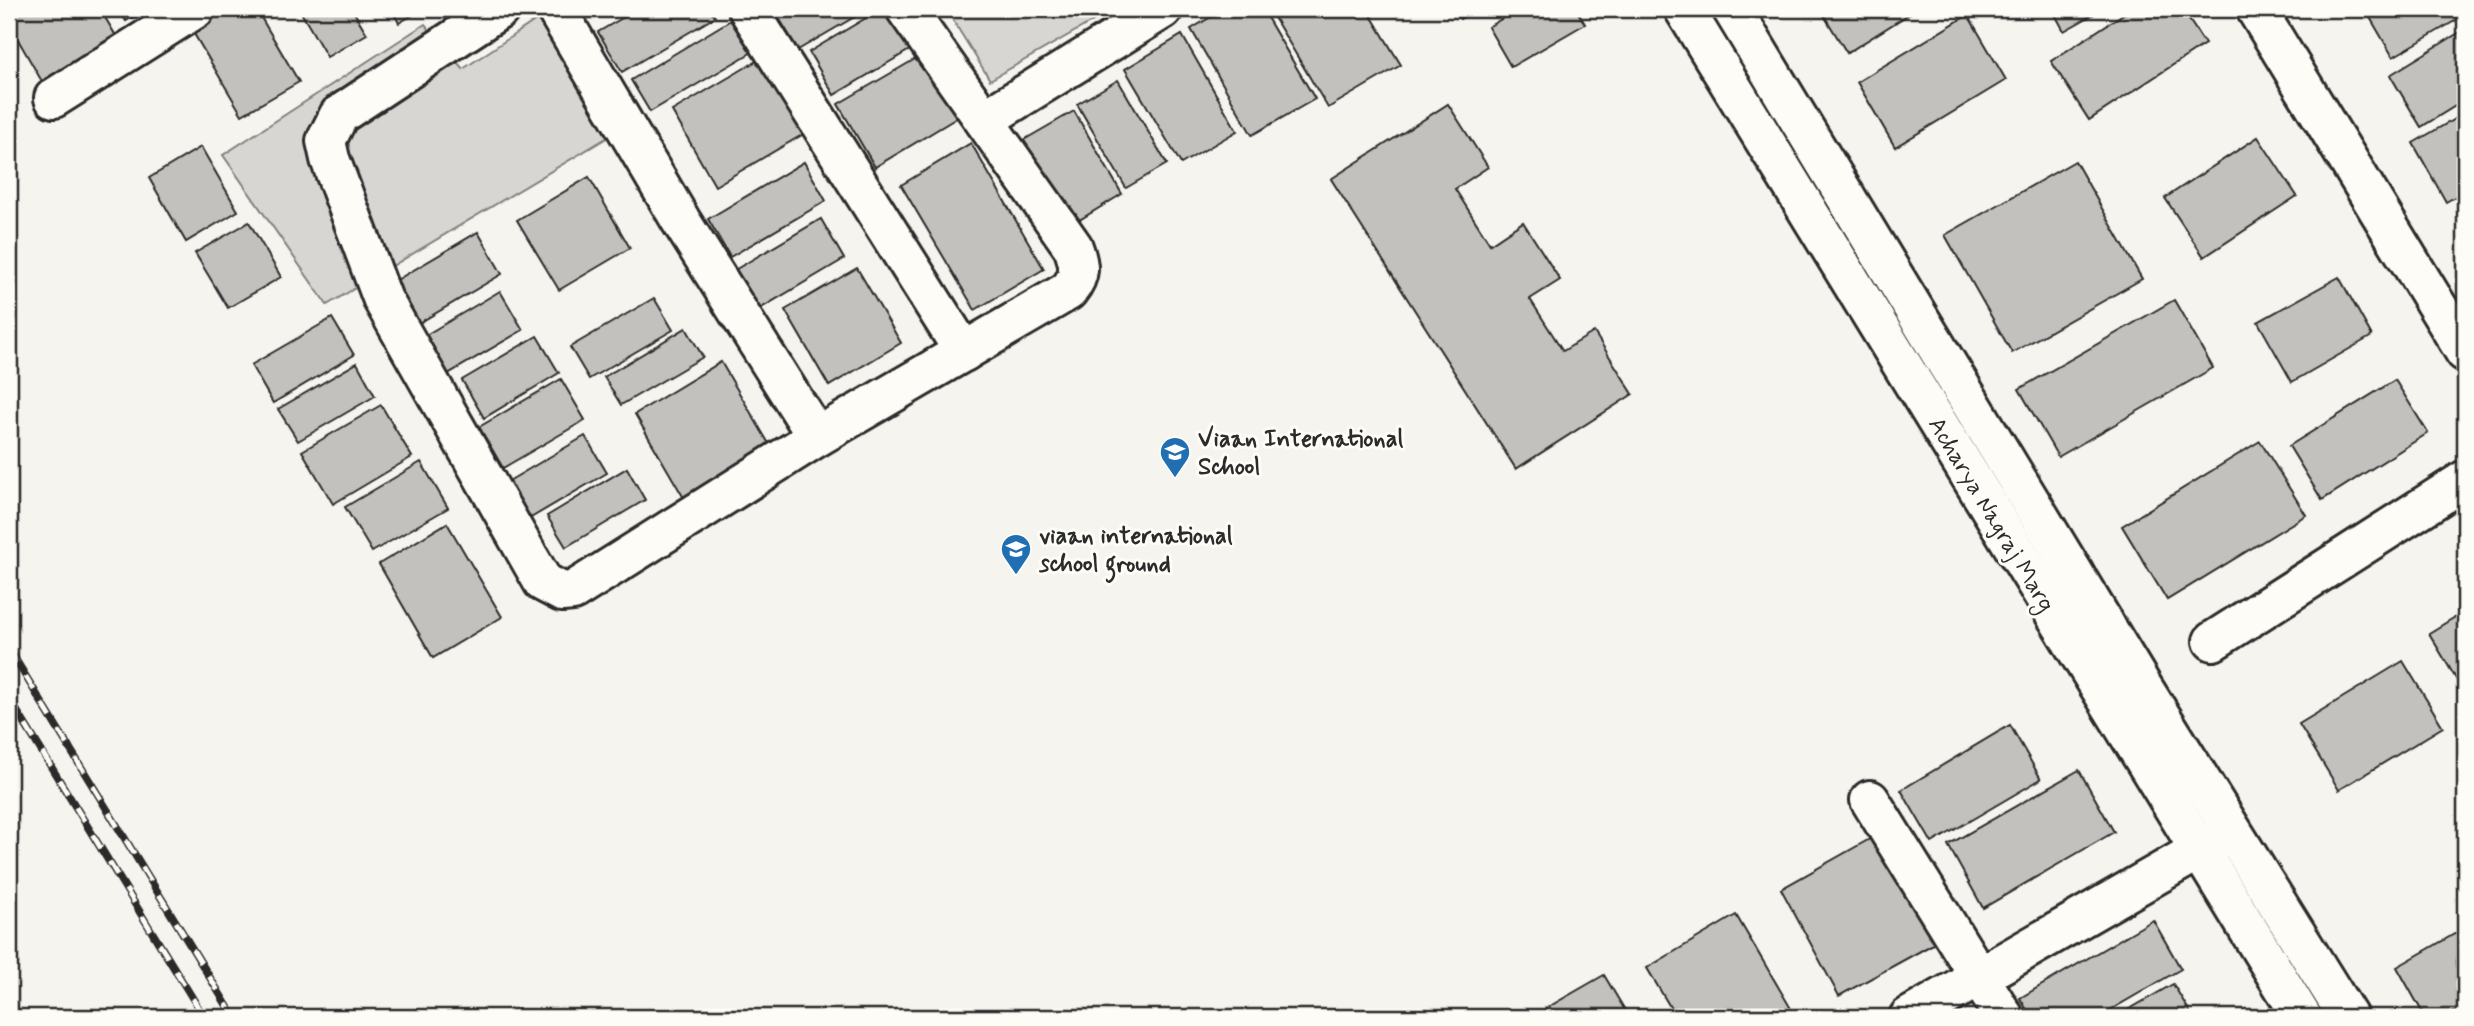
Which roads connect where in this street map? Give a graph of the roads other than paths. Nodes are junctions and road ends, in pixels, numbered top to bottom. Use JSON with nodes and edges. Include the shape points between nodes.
{"nodes":[{"id":1,"x":195,"y":9,"type":"edge"},
{"id":2,"x":500,"y":9,"type":"edge"},
{"id":3,"x":556,"y":9,"type":"edge"},
{"id":4,"x":748,"y":9,"type":"edge"},
{"id":5,"x":906,"y":9,"type":"edge"},
{"id":6,"x":1163,"y":9,"type":"edge"},
{"id":7,"x":1684,"y":9,"type":"edge"},
{"id":8,"x":1732,"y":9,"type":"edge"},
{"id":9,"x":2256,"y":9,"type":"edge"},
{"id":10,"x":54,"y":99,"type":"dead end"},
{"id":11,"x":984,"y":120,"type":"junction"},
{"id":12,"x":964,"y":352,"type":"junction"},
{"id":13,"x":2465,"y":352,"type":"edge"},
{"id":14,"x":817,"y":438,"type":"junction"},
{"id":15,"x":2465,"y":480,"type":"edge"},
{"id":16,"x":2213,"y":641,"type":"dead end"},
{"id":17,"x":1870,"y":800,"type":"dead end"},
{"id":18,"x":2231,"y":832,"type":"junction"},
{"id":19,"x":2198,"y":851,"type":"junction"},
{"id":20,"x":1979,"y":976,"type":"junction"},
{"id":21,"x":1909,"y":1017,"type":"edge"},
{"id":22,"x":2004,"y":1017,"type":"edge"},
{"id":23,"x":2302,"y":1017,"type":"edge"},
{"id":24,"x":2348,"y":1017,"type":"edge"}],
"edges":[{"from":1,"to":10,"type":"street"},
{"from":2,"to":14,"type":"street","via":[[339,115],[327,141],[383,300],[543,582],[562,593],[573,591]]},
{"from":3,"to":14,"type":"street"},
{"from":4,"to":12,"type":"street"},
{"from":5,"to":11,"type":"street"},
{"from":6,"to":11,"type":"street"},
{"from":7,"to":19,"type":"street","name":"Acharya Nagraj Marg"},
{"from":8,"to":18,"type":"street","name":"Acharya Nagraj Marg"},
{"from":9,"to":13,"type":"street"},
{"from":11,"to":12,"type":"street","via":[[1073,247],[1079,278],[1068,291]]},
{"from":12,"to":14,"type":"street"},
{"from":15,"to":16,"type":"street"},
{"from":17,"to":20,"type":"street"},
{"from":18,"to":19,"type":"street"},
{"from":18,"to":24,"type":"street","name":"Acharya Nagraj Marg"},
{"from":19,"to":20,"type":"street"},
{"from":19,"to":23,"type":"street","name":"Acharya Nagraj Marg"},
{"from":20,"to":21,"type":"street"},
{"from":20,"to":22,"type":"street"}]}
